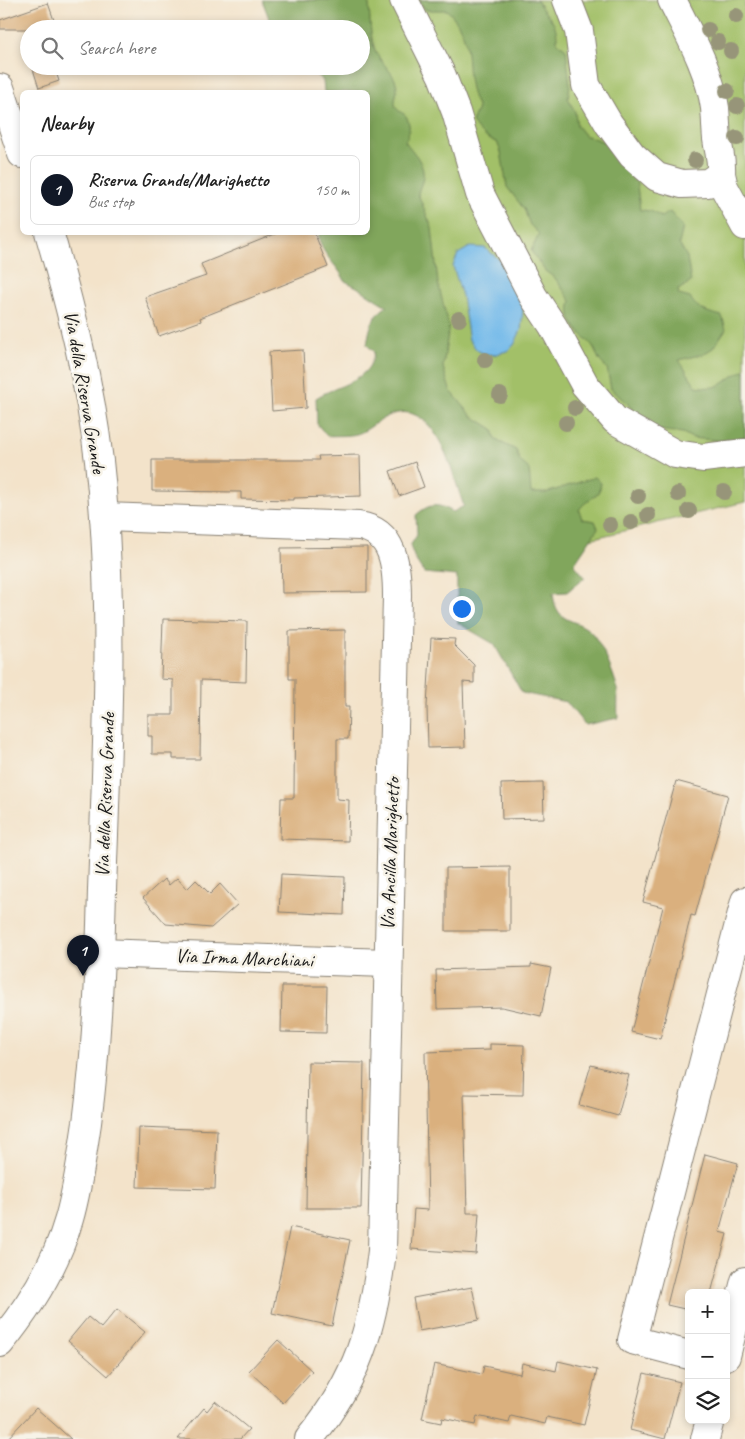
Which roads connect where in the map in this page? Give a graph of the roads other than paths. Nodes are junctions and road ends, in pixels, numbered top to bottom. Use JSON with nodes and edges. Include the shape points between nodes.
{"nodes":[{"id":1,"x":404,"y":0,"type":"edge"},
{"id":2,"x":567,"y":0,"type":"edge"},
{"id":3,"x":672,"y":0,"type":"edge"},
{"id":4,"x":0,"y":88,"type":"edge"},
{"id":5,"x":20,"y":148,"type":"edge"},
{"id":6,"x":720,"y":174,"type":"junction"},
{"id":7,"x":745,"y":226,"type":"edge"},
{"id":8,"x":50,"y":235,"type":"edge"},
{"id":9,"x":745,"y":454,"type":"edge"},
{"id":10,"x":104,"y":517,"type":"junction"},
{"id":11,"x":745,"y":901,"type":"edge"},
{"id":12,"x":100,"y":953,"type":"junction"},
{"id":13,"x":387,"y":963,"type":"junction"},
{"id":14,"x":745,"y":1281,"type":"edge"},
{"id":15,"x":730,"y":1340,"type":"edge"},
{"id":16,"x":0,"y":1343,"type":"edge"},
{"id":17,"x":685,"y":1354,"type":"edge"},
{"id":18,"x":709,"y":1424,"type":"edge"},
{"id":19,"x":309,"y":1439,"type":"edge"},
{"id":20,"x":706,"y":1439,"type":"edge"}],
"edges":[{"from":1,"to":9,"type":"street","via":[[442,76],[480,194],[525,281],[586,385],[615,420],[675,454],[703,458]]},
{"from":2,"to":6,"type":"street","via":[[579,31],[586,85],[632,156],[657,177],[682,184],[708,183]]},
{"from":3,"to":6,"type":"street","via":[[694,44],[710,88],[722,158]]},
{"from":4,"to":5,"type":"street"},
{"from":6,"to":7,"type":"street"},
{"from":8,"to":10,"type":"street","name":"Via della Riserva Grande","via":[[86,376]]},
{"from":10,"to":12,"type":"street","name":"Via della Riserva Grande","via":[[108,621],[107,735]]},
{"from":10,"to":13,"type":"street","name":"Via Ancilla Marighetto","via":[[359,526],[370,527],[385,540],[394,560],[397,596]]},
{"from":11,"to":17,"type":"street","via":[[632,1340]]},
{"from":12,"to":13,"type":"street","name":"Via Irma Marchiani"},
{"from":12,"to":16,"type":"street","name":"Via della Riserva Grande","via":[[93,1074],[82,1162],[69,1219],[49,1271]]},
{"from":13,"to":19,"type":"street","name":"Via Ancilla Marighetto","via":[[382,1251],[377,1294],[351,1376]]},
{"from":14,"to":15,"type":"street"},
{"from":18,"to":20,"type":"street"}]}
